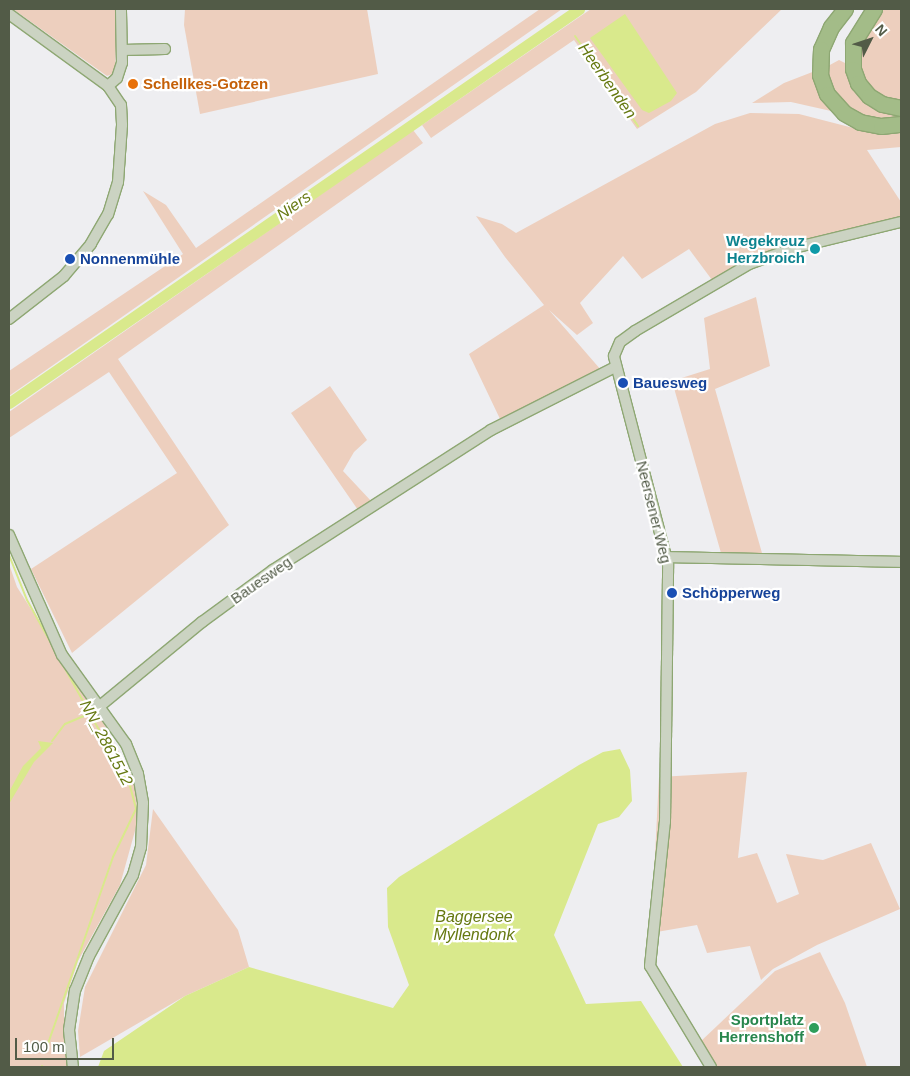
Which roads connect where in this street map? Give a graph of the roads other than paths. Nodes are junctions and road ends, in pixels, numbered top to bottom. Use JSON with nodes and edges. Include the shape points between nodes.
{"nodes":[{"id":1,"x":121,"y":9,"type":"edge"},
{"id":2,"x":845,"y":9,"type":"edge"},
{"id":3,"x":874,"y":9,"type":"edge"},
{"id":4,"x":9,"y":14,"type":"edge"},
{"id":5,"x":165,"y":49,"type":"dead end"},
{"id":6,"x":122,"y":50,"type":"junction"},
{"id":7,"x":108,"y":86,"type":"junction"},
{"id":8,"x":901,"y":108,"type":"edge"},
{"id":9,"x":901,"y":124,"type":"edge"},
{"id":10,"x":901,"y":222,"type":"edge"},
{"id":11,"x":9,"y":319,"type":"edge"},
{"id":12,"x":615,"y":367,"type":"junction"},
{"id":13,"x":9,"y":535,"type":"edge"},
{"id":14,"x":668,"y":557,"type":"junction"},
{"id":15,"x":901,"y":562,"type":"edge"},
{"id":16,"x":100,"y":706,"type":"junction"},
{"id":17,"x":73,"y":1067,"type":"edge"},
{"id":18,"x":711,"y":1067,"type":"edge"}],
"edges":[{"from":1,"to":6,"type":"street"},
{"from":2,"to":9,"type":"highway","via":[[827,34],[821,50],[820,75],[827,94],[852,119],[867,124]]},
{"from":3,"to":8,"type":"highway","via":[[853,43],[853,69],[858,83],[869,96],[882,104]]},
{"from":4,"to":7,"type":"street"},
{"from":5,"to":6,"type":"street"},
{"from":6,"to":7,"type":"street","via":[[120,72]]},
{"from":7,"to":11,"type":"street","via":[[121,105],[122,125],[118,182],[108,214],[91,244],[64,276]]},
{"from":10,"to":12,"type":"street","name":"Neersener Weg","via":[[794,248],[749,264],[620,342],[614,356]]},
{"from":12,"to":14,"type":"street","name":"Neersener Weg"},
{"from":12,"to":16,"type":"street","name":"Bauesweg","via":[[490,430],[273,570],[202,622]]},
{"from":13,"to":16,"type":"street","via":[[62,655]]},
{"from":14,"to":15,"type":"street"},
{"from":14,"to":18,"type":"street","name":"Neersener Weg","via":[[665,822],[650,966]]},
{"from":16,"to":17,"type":"street","via":[[121,735],[134,763],[143,803],[143,835],[129,885],[89,956],[75,990],[69,1030]]}]}
